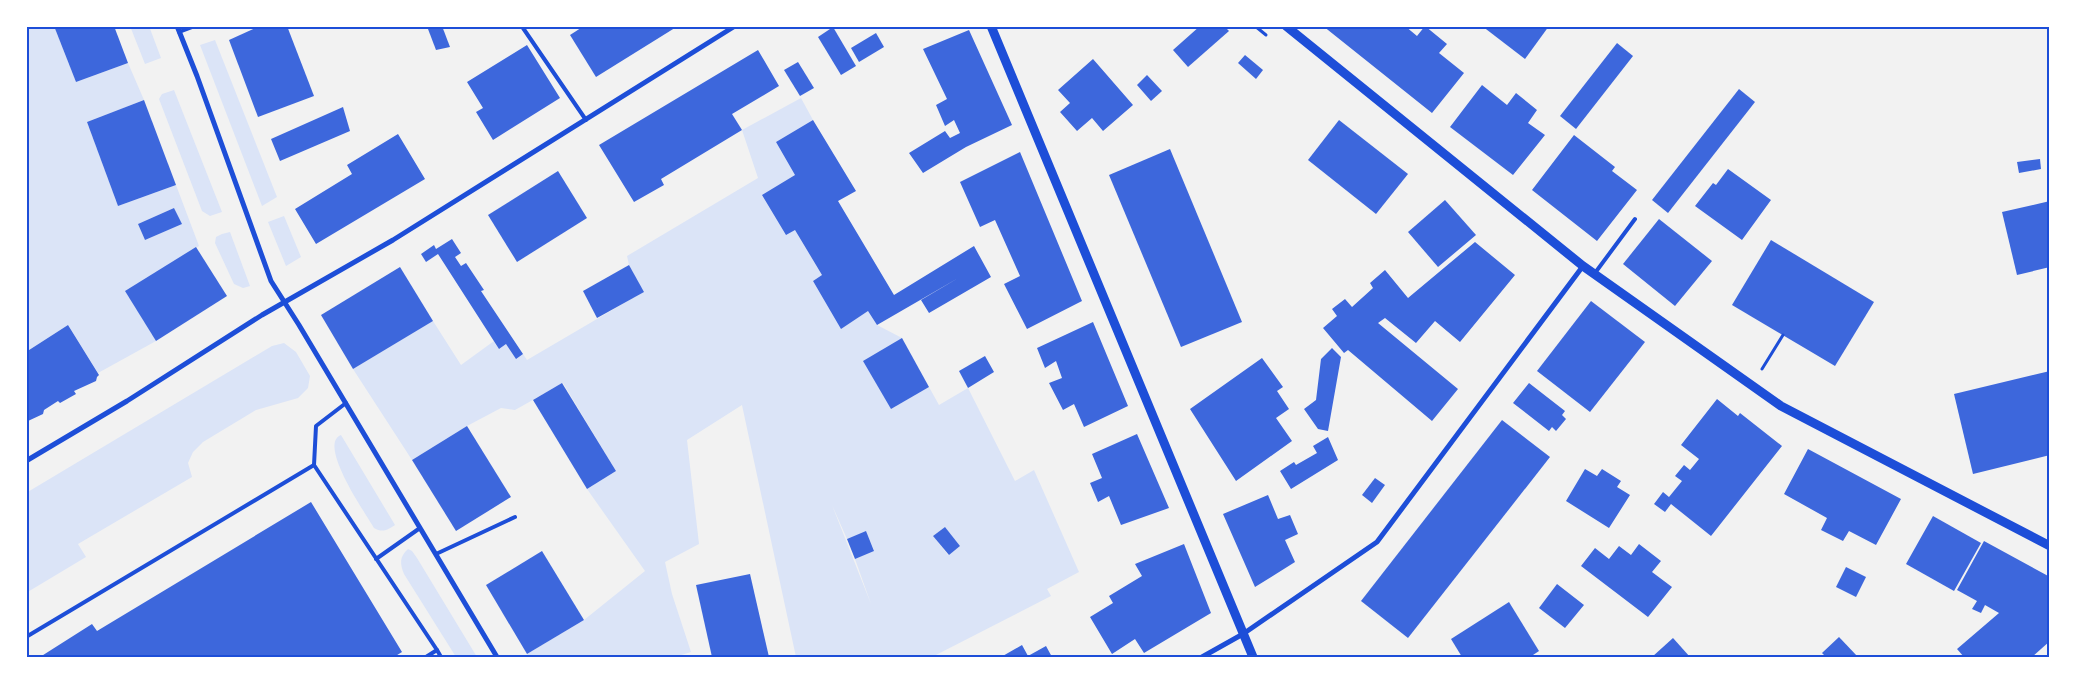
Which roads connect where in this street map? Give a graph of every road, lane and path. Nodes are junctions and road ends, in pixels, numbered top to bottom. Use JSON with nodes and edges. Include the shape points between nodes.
{"nodes":[{"id":1,"x":177,"y":26,"type":"edge"},
{"id":2,"x":195,"y":26,"type":"edge"},
{"id":3,"x":736,"y":26,"type":"edge"},
{"id":4,"x":991,"y":26,"type":"edge"},
{"id":5,"x":1286,"y":26,"type":"edge"},
{"id":6,"x":523,"y":28,"type":"dead end"},
{"id":7,"x":179,"y":32,"type":"junction"},
{"id":8,"x":586,"y":120,"type":"junction"},
{"id":9,"x":1635,"y":219,"type":"dead end"},
{"id":10,"x":1583,"y":266,"type":"junction"},
{"id":11,"x":1595,"y":274,"type":"junction"},
{"id":12,"x":284,"y":302,"type":"junction"},
{"id":13,"x":1783,"y":336,"type":"dead end"},
{"id":14,"x":1760,"y":371,"type":"dead end"},
{"id":15,"x":346,"y":403,"type":"junction"},
{"id":16,"x":26,"y":461,"type":"edge"},
{"id":17,"x":314,"y":465,"type":"junction"},
{"id":18,"x":515,"y":517,"type":"dead end"},
{"id":19,"x":420,"y":528,"type":"junction"},
{"id":20,"x":2050,"y":546,"type":"edge"},
{"id":21,"x":436,"y":554,"type":"junction"},
{"id":22,"x":376,"y":559,"type":"junction"},
{"id":23,"x":1243,"y":634,"type":"junction"},
{"id":24,"x":26,"y":637,"type":"edge"},
{"id":25,"x":437,"y":650,"type":"junction"},
{"id":26,"x":426,"y":657,"type":"edge"},
{"id":27,"x":441,"y":657,"type":"edge"},
{"id":28,"x":497,"y":657,"type":"edge"},
{"id":29,"x":1202,"y":657,"type":"edge"},
{"id":30,"x":1252,"y":657,"type":"edge"}],
"edges":[{"from":1,"to":7,"type":"street"},
{"from":2,"to":7,"type":"lane"},
{"from":3,"to":8,"type":"street"},
{"from":4,"to":23,"type":"street"},
{"from":5,"to":10,"type":"street"},
{"from":6,"to":8,"type":"lane"},
{"from":7,"to":12,"type":"street","via":[[270,280]]},
{"from":8,"to":12,"type":"street","via":[[393,240]]},
{"from":9,"to":11,"type":"lane"},
{"from":10,"to":11,"type":"street"},
{"from":10,"to":23,"type":"street","via":[[1377,542]]},
{"from":11,"to":20,"type":"street","via":[[1781,406]]},
{"from":12,"to":15,"type":"street"},
{"from":12,"to":16,"type":"street"},
{"from":13,"to":14,"type":"path"},
{"from":15,"to":17,"type":"lane","via":[[316,426]]},
{"from":15,"to":19,"type":"street"},
{"from":17,"to":22,"type":"lane"},
{"from":17,"to":24,"type":"lane"},
{"from":18,"to":21,"type":"lane"},
{"from":19,"to":21,"type":"street"},
{"from":19,"to":22,"type":"lane"},
{"from":21,"to":28,"type":"street"},
{"from":22,"to":25,"type":"lane"},
{"from":23,"to":29,"type":"street"},
{"from":23,"to":30,"type":"street"},
{"from":25,"to":26,"type":"lane"},
{"from":25,"to":27,"type":"lane"}]}
